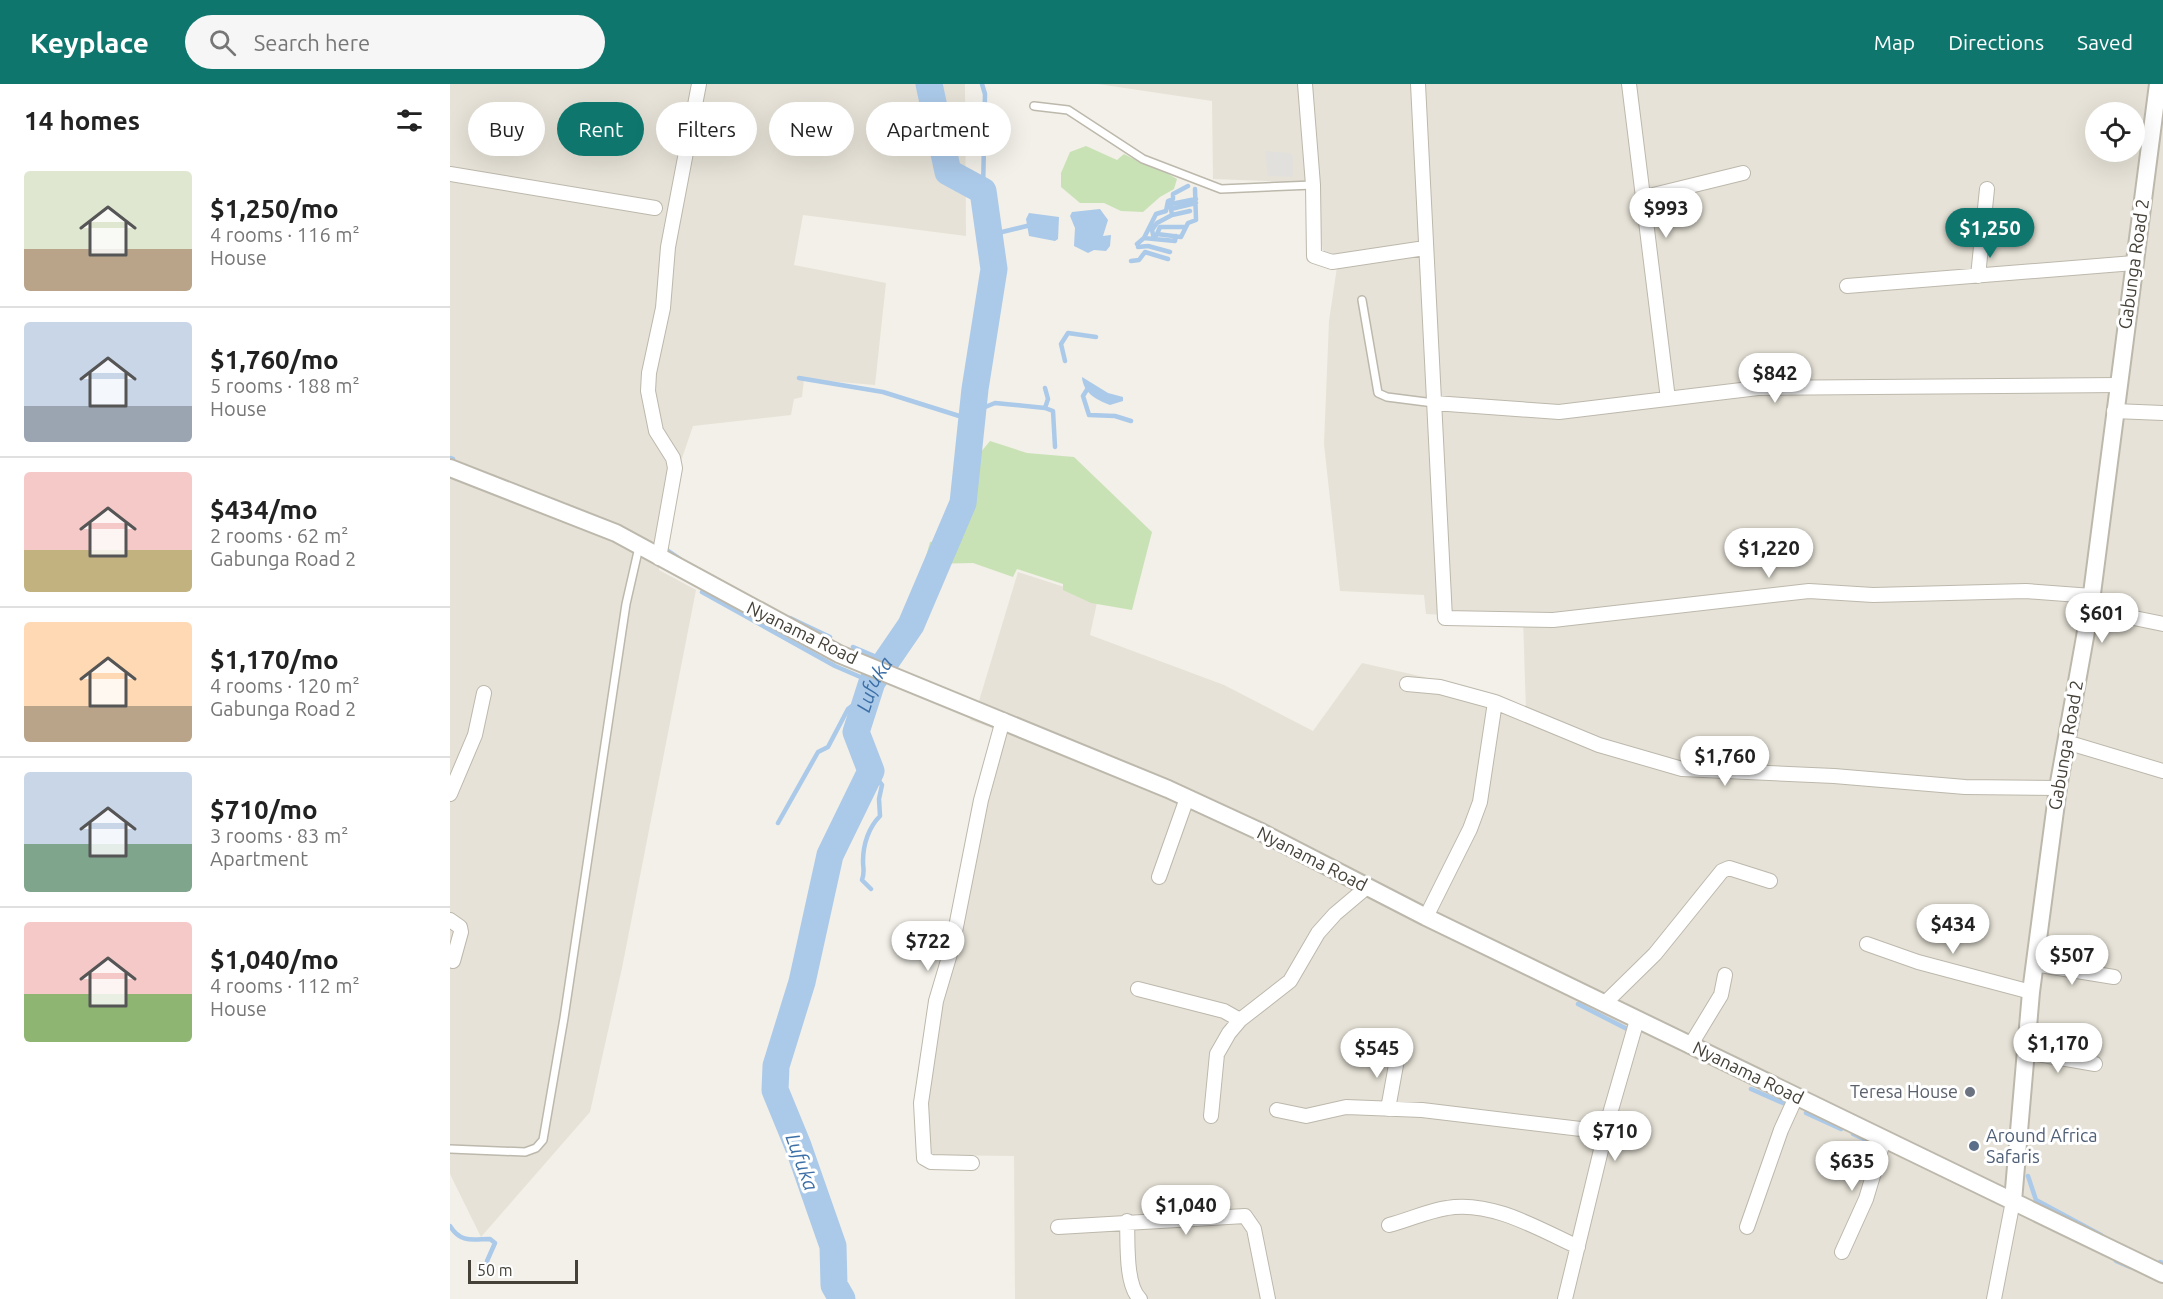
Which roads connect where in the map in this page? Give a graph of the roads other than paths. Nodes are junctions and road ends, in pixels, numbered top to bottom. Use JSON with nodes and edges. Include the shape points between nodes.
{"nodes":[{"id":1,"x":699,"y":84,"type":"edge"},
{"id":2,"x":1305,"y":84,"type":"edge"},
{"id":3,"x":1418,"y":84,"type":"edge"},
{"id":4,"x":1629,"y":84,"type":"edge"},
{"id":5,"x":2158,"y":84,"type":"edge"},
{"id":6,"x":1034,"y":106,"type":"dead end"},
{"id":7,"x":1743,"y":173,"type":"dead end"},
{"id":8,"x":450,"y":174,"type":"edge"},
{"id":9,"x":1313,"y":185,"type":"junction"},
{"id":10,"x":1987,"y":189,"type":"dead end"},
{"id":11,"x":1645,"y":197,"type":"junction"},
{"id":12,"x":655,"y":208,"type":"dead end"},
{"id":13,"x":1425,"y":248,"type":"junction"},
{"id":14,"x":2134,"y":263,"type":"junction"},
{"id":15,"x":1978,"y":276,"type":"junction"},
{"id":16,"x":1847,"y":286,"type":"dead end"},
{"id":17,"x":1362,"y":300,"type":"dead end"},
{"id":18,"x":2118,"y":384,"type":"junction"},
{"id":19,"x":1668,"y":399,"type":"junction"},
{"id":20,"x":1434,"y":404,"type":"junction"},
{"id":21,"x":2114,"y":411,"type":"junction"},
{"id":22,"x":2163,"y":413,"type":"edge"},
{"id":23,"x":450,"y":468,"type":"edge"},
{"id":24,"x":639,"y":547,"type":"junction"},
{"id":25,"x":659,"y":558,"type":"junction"},
{"id":26,"x":2091,"y":603,"type":"junction"},
{"id":27,"x":2163,"y":624,"type":"edge"},
{"id":28,"x":1407,"y":684,"type":"dead end"},
{"id":29,"x":484,"y":693,"type":"dead end"},
{"id":30,"x":1495,"y":702,"type":"junction"},
{"id":31,"x":1003,"y":720,"type":"junction"},
{"id":32,"x":2066,"y":742,"type":"junction"},
{"id":33,"x":2163,"y":771,"type":"edge"},
{"id":34,"x":2058,"y":788,"type":"junction"},
{"id":35,"x":450,"y":794,"type":"edge"},
{"id":36,"x":1187,"y":798,"type":"junction"},
{"id":37,"x":1159,"y":877,"type":"dead end"},
{"id":38,"x":1770,"y":880,"type":"dead end"},
{"id":39,"x":1367,"y":887,"type":"junction"},
{"id":40,"x":1426,"y":917,"type":"junction"},
{"id":41,"x":450,"y":920,"type":"edge"},
{"id":42,"x":1867,"y":944,"type":"dead end"},
{"id":43,"x":453,"y":961,"type":"dead end"},
{"id":44,"x":2034,"y":964,"type":"junction"},
{"id":45,"x":1725,"y":975,"type":"dead end"},
{"id":46,"x":2114,"y":977,"type":"dead end"},
{"id":47,"x":1138,"y":990,"type":"dead end"},
{"id":48,"x":2031,"y":992,"type":"junction"},
{"id":49,"x":1604,"y":1004,"type":"junction"},
{"id":50,"x":1240,"y":1020,"type":"junction"},
{"id":51,"x":1637,"y":1020,"type":"junction"},
{"id":52,"x":1690,"y":1046,"type":"junction"},
{"id":53,"x":2026,"y":1052,"type":"junction"},
{"id":54,"x":1398,"y":1054,"type":"dead end"},
{"id":55,"x":2095,"y":1064,"type":"dead end"},
{"id":56,"x":1796,"y":1097,"type":"junction"},
{"id":57,"x":1388,"y":1109,"type":"junction"},
{"id":58,"x":1277,"y":1110,"type":"dead end"},
{"id":59,"x":1211,"y":1116,"type":"dead end"},
{"id":60,"x":1606,"y":1132,"type":"junction"},
{"id":61,"x":1884,"y":1139,"type":"junction"},
{"id":62,"x":450,"y":1149,"type":"edge"},
{"id":63,"x":972,"y":1163,"type":"dead end"},
{"id":64,"x":2013,"y":1201,"type":"junction"},
{"id":65,"x":1127,"y":1221,"type":"junction"},
{"id":66,"x":1389,"y":1225,"type":"dead end"},
{"id":67,"x":1058,"y":1227,"type":"dead end"},
{"id":68,"x":1747,"y":1227,"type":"dead end"},
{"id":69,"x":1578,"y":1247,"type":"junction"},
{"id":70,"x":1842,"y":1252,"type":"dead end"},
{"id":71,"x":2163,"y":1274,"type":"edge"},
{"id":72,"x":1569,"y":1297,"type":"edge"},
{"id":73,"x":1140,"y":1299,"type":"edge"},
{"id":74,"x":1268,"y":1299,"type":"edge"},
{"id":75,"x":1994,"y":1299,"type":"edge"}],
"edges":[{"from":1,"to":25,"type":"street","via":[[683,158],[668,247],[663,308],[649,373],[648,391],[656,431],[675,468]]},
{"from":2,"to":9,"type":"street"},
{"from":3,"to":13,"type":"street"},
{"from":4,"to":11,"type":"street"},
{"from":5,"to":14,"type":"street","name":"Gabunga Road 2"},
{"from":6,"to":9,"type":"lane","via":[[1068,110],[1143,159],[1221,189]]},
{"from":7,"to":11,"type":"street"},
{"from":8,"to":12,"type":"street"},
{"from":9,"to":13,"type":"street","via":[[1314,256],[1332,262]]},
{"from":10,"to":15,"type":"street"},
{"from":11,"to":19,"type":"street"},
{"from":13,"to":20,"type":"street"},
{"from":14,"to":15,"type":"street"},
{"from":14,"to":18,"type":"street","name":"Gabunga Road 2"},
{"from":15,"to":16,"type":"street"},
{"from":17,"to":20,"type":"lane","via":[[1378,393],[1387,398]]},
{"from":18,"to":19,"type":"street","via":[[1758,388]]},
{"from":18,"to":21,"type":"street","name":"Gabunga Road 2"},
{"from":19,"to":20,"type":"street","via":[[1559,412]]},
{"from":20,"to":26,"type":"street","via":[[1445,618],[1553,620],[1809,591],[1873,595],[2026,591]]},
{"from":21,"to":22,"type":"street"},
{"from":21,"to":26,"type":"street","name":"Gabunga Road 2"},
{"from":23,"to":24,"type":"street","name":"Nyanama Road","via":[[562,510]]},
{"from":24,"to":25,"type":"street","name":"Nyanama Road"},
{"from":24,"to":62,"type":"lane","via":[[626,604],[543,1140],[525,1152]]},
{"from":25,"to":31,"type":"street","name":"Nyanama Road","via":[[839,654]]},
{"from":26,"to":27,"type":"street"},
{"from":26,"to":32,"type":"street","name":"Gabunga Road 2"},
{"from":28,"to":30,"type":"street","via":[[1440,687]]},
{"from":29,"to":35,"type":"street","via":[[468,756]]},
{"from":30,"to":34,"type":"street","via":[[1599,745],[1682,769],[1965,787]]},
{"from":30,"to":40,"type":"street","via":[[1480,802]]},
{"from":31,"to":36,"type":"street","name":"Nyanama Road"},
{"from":31,"to":63,"type":"street","via":[[981,800],[952,947],[936,1001],[921,1103],[924,1158],[931,1162]]},
{"from":32,"to":33,"type":"street"},
{"from":32,"to":34,"type":"street","name":"Gabunga Road 2"},
{"from":34,"to":44,"type":"street","name":"Gabunga Road 2"},
{"from":36,"to":37,"type":"street"},
{"from":36,"to":39,"type":"street","name":"Nyanama Road"},
{"from":38,"to":49,"type":"street","via":[[1730,868],[1722,871],[1654,954]]},
{"from":39,"to":40,"type":"street","name":"Nyanama Road"},
{"from":39,"to":50,"type":"street","via":[[1318,933],[1290,981]]},
{"from":40,"to":49,"type":"street","name":"Nyanama Road"},
{"from":41,"to":43,"type":"street","via":[[461,932]]},
{"from":42,"to":48,"type":"street"},
{"from":44,"to":46,"type":"street"},
{"from":44,"to":48,"type":"street","name":"Gabunga Road 2"},
{"from":45,"to":52,"type":"street","via":[[1721,995]]},
{"from":47,"to":50,"type":"street","via":[[1224,1011]]},
{"from":48,"to":53,"type":"street","name":"Gabunga Road 2"},
{"from":49,"to":51,"type":"street","name":"Nyanama Road"},
{"from":50,"to":59,"type":"street","via":[[1217,1054]]},
{"from":51,"to":52,"type":"street","name":"Nyanama Road"},
{"from":51,"to":60,"type":"street"},
{"from":52,"to":56,"type":"street","name":"Nyanama Road"},
{"from":53,"to":55,"type":"street"},
{"from":53,"to":64,"type":"street","name":"Gabunga Road 2"},
{"from":54,"to":57,"type":"street"},
{"from":56,"to":61,"type":"street","name":"Nyanama Road"},
{"from":56,"to":68,"type":"street"},
{"from":57,"to":58,"type":"street","via":[[1346,1107],[1306,1116]]},
{"from":57,"to":60,"type":"street","via":[[1484,1116]]},
{"from":60,"to":69,"type":"street"},
{"from":61,"to":64,"type":"street","name":"Nyanama Road"},
{"from":61,"to":70,"type":"street","via":[[1866,1199]]},
{"from":64,"to":71,"type":"street","name":"Nyanama Road"},
{"from":64,"to":75,"type":"street","name":"Gabunga Road 2"},
{"from":65,"to":67,"type":"street"},
{"from":65,"to":73,"type":"street","via":[[1131,1278],[1134,1294]]},
{"from":65,"to":74,"type":"street","via":[[1245,1216],[1254,1229]]},
{"from":66,"to":69,"type":"street","via":[[1426,1213],[1465,1207],[1490,1210]]},
{"from":69,"to":72,"type":"street"}]}
